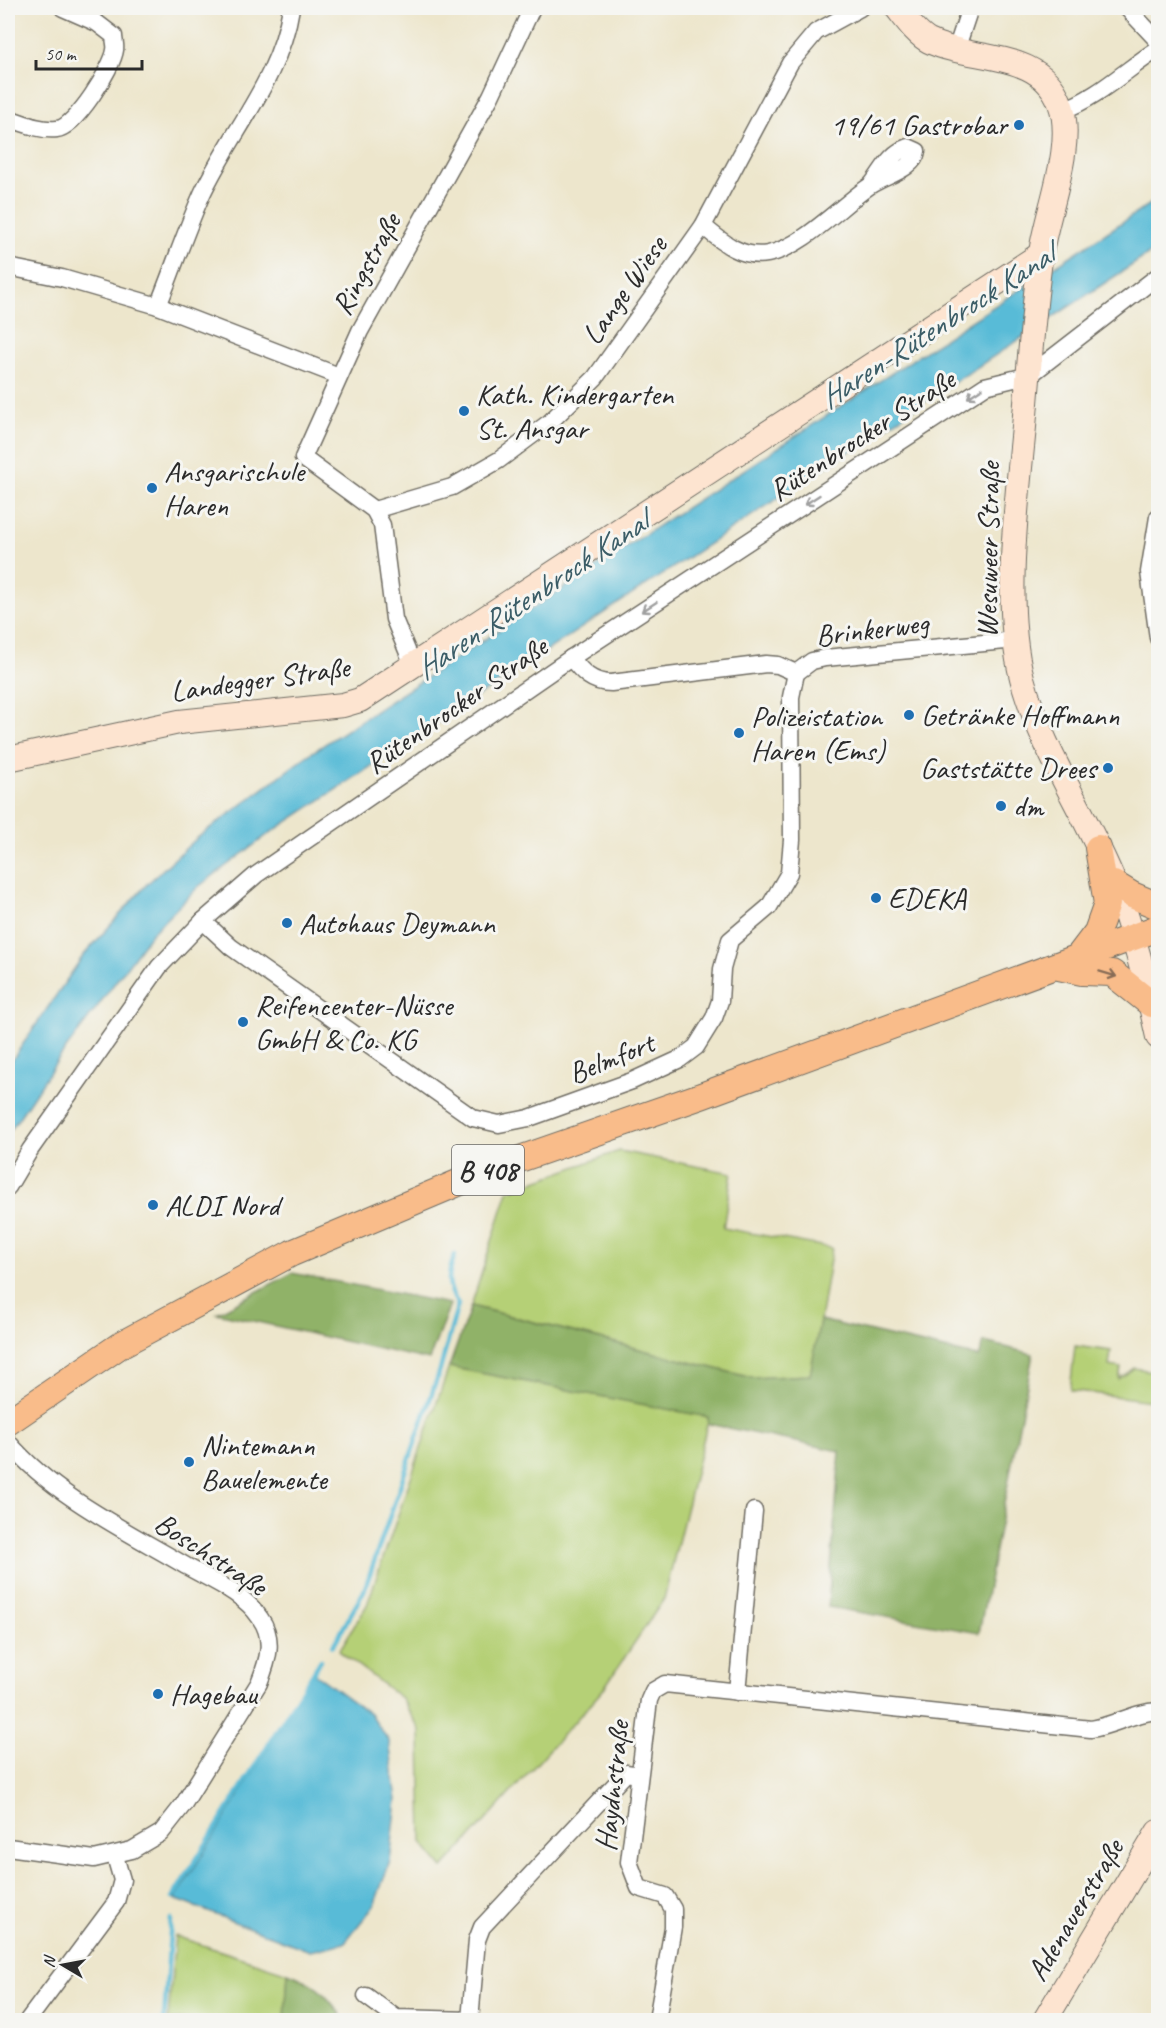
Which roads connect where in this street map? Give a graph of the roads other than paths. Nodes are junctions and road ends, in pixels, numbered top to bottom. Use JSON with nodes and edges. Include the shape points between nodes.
{"nodes":[{"id":1,"x":63,"y":8,"type":"edge"},
{"id":2,"x":291,"y":8,"type":"edge"},
{"id":3,"x":532,"y":8,"type":"edge"},
{"id":4,"x":860,"y":8,"type":"edge"},
{"id":5,"x":897,"y":8,"type":"edge"},
{"id":6,"x":970,"y":8,"type":"edge"},
{"id":7,"x":1127,"y":8,"type":"edge"},
{"id":8,"x":1158,"y":42,"type":"edge"},
{"id":9,"x":1158,"y":49,"type":"edge"},
{"id":10,"x":956,"y":50,"type":"junction"},
{"id":11,"x":1063,"y":110,"type":"junction"},
{"id":12,"x":8,"y":118,"type":"edge"},
{"id":13,"x":872,"y":184,"type":"dead end"},
{"id":14,"x":703,"y":226,"type":"junction"},
{"id":15,"x":1040,"y":262,"type":"junction"},
{"id":16,"x":8,"y":267,"type":"edge"},
{"id":17,"x":1158,"y":276,"type":"edge"},
{"id":18,"x":158,"y":306,"type":"junction"},
{"id":19,"x":1030,"y":375,"type":"junction"},
{"id":20,"x":339,"y":376,"type":"junction"},
{"id":21,"x":374,"y":510,"type":"junction"},
{"id":22,"x":1158,"y":518,"type":"edge"},
{"id":23,"x":1158,"y":638,"type":"edge"},
{"id":24,"x":1016,"y":640,"type":"junction"},
{"id":25,"x":571,"y":658,"type":"junction"},
{"id":26,"x":413,"y":665,"type":"junction"},
{"id":27,"x":796,"y":673,"type":"junction"},
{"id":28,"x":8,"y":759,"type":"edge"},
{"id":29,"x":1098,"y":848,"type":"junction"},
{"id":30,"x":1114,"y":884,"type":"junction"},
{"id":31,"x":1158,"y":906,"type":"edge"},
{"id":32,"x":203,"y":921,"type":"junction"},
{"id":33,"x":1147,"y":932,"type":"edge"},
{"id":34,"x":1067,"y":962,"type":"junction"},
{"id":35,"x":1155,"y":1012,"type":"edge"},
{"id":36,"x":8,"y":1187,"type":"edge"},
{"id":37,"x":8,"y":1422,"type":"edge"},
{"id":38,"x":8,"y":1442,"type":"edge"},
{"id":39,"x":754,"y":1511,"type":"dead end"},
{"id":40,"x":736,"y":1692,"type":"junction"},
{"id":41,"x":1158,"y":1711,"type":"edge"},
{"id":42,"x":639,"y":1775,"type":"junction"},
{"id":43,"x":1158,"y":1832,"type":"edge"},
{"id":44,"x":8,"y":1847,"type":"edge"},
{"id":45,"x":115,"y":1856,"type":"junction"},
{"id":46,"x":366,"y":1996,"type":"dead end"},
{"id":47,"x":28,"y":2020,"type":"edge"},
{"id":48,"x":470,"y":2020,"type":"edge"},
{"id":49,"x":657,"y":2020,"type":"edge"},
{"id":50,"x":1045,"y":2020,"type":"edge"}],
"edges":[{"from":1,"to":12,"type":"street","via":[[114,36],[116,49],[112,60],[76,118],[59,130]]},
{"from":2,"to":18,"type":"street","via":[[287,34],[274,68],[202,193]]},
{"from":3,"to":20,"type":"street","name":"Ringstraße","via":[[491,96],[360,331]]},
{"from":4,"to":14,"type":"street","name":"Lange Wiese","via":[[816,32],[790,63]]},
{"from":5,"to":10,"type":"main road","via":[[927,40]]},
{"from":6,"to":10,"type":"street"},
{"from":7,"to":8,"type":"street"},
{"from":9,"to":11,"type":"street","via":[[1083,103]]},
{"from":10,"to":11,"type":"main road","via":[[1000,58],[1037,73],[1055,91]]},
{"from":11,"to":15,"type":"main road","name":"Wesuweer Straße","via":[[1063,150]]},
{"from":13,"to":14,"type":"street","name":"Lange Wiese","via":[[788,248],[766,255],[726,246]]},
{"from":14,"to":21,"type":"street","name":"Lange Wiese","via":[[595,378],[550,422],[499,460],[452,487]]},
{"from":15,"to":19,"type":"main road","name":"Wesuweer Straße"},
{"from":15,"to":26,"type":"main road","name":"Landegger Straße"},
{"from":16,"to":18,"type":"street"},
{"from":17,"to":19,"type":"street"},
{"from":18,"to":20,"type":"street"},
{"from":19,"to":24,"type":"main road","name":"Wesuweer Straße","via":[[1014,551]]},
{"from":19,"to":25,"type":"street","name":"Rütenbrocker Straße","one_way":true,"via":[[985,387]]},
{"from":20,"to":21,"type":"street","name":"Ringstraße","via":[[303,458]]},
{"from":21,"to":26,"type":"street","via":[[382,525],[394,619]]},
{"from":22,"to":23,"type":"street","via":[[1149,572]]},
{"from":24,"to":27,"type":"street","name":"Brinkerweg","via":[[825,658],[812,661]]},
{"from":24,"to":29,"type":"main road","name":"Wesuweer Straße","via":[[1021,676],[1031,705]]},
{"from":25,"to":27,"type":"street","name":"Brinkerweg","via":[[580,670],[601,683],[766,664]]},
{"from":25,"to":32,"type":"street","name":"Rütenbrocker Straße","via":[[256,875]]},
{"from":26,"to":28,"type":"main road","name":"Landegger Straße","via":[[360,700],[343,705],[179,722]]},
{"from":27,"to":32,"type":"street","name":"Belmfort","via":[[790,697],[789,873],[769,907],[730,940],[722,969],[720,1001],[696,1047],[680,1059],[632,1081],[529,1118],[499,1124],[473,1118],[231,947]]},
{"from":29,"to":30,"type":"main road","name":"Wesuweer Straße"},
{"from":29,"to":34,"type":"main road","via":[[1107,904],[1097,932]]},
{"from":30,"to":31,"type":"main road"},
{"from":30,"to":33,"type":"main road","name":"Wesuweer Straße"},
{"from":32,"to":36,"type":"street","name":"Rütenbrocker Straße","via":[[159,967]]},
{"from":33,"to":34,"type":"main road","number":"B 408"},
{"from":33,"to":35,"type":"main road","name":"Wesuweer Straße"},
{"from":34,"to":35,"type":"main road","one_way":true,"via":[[1082,972],[1112,973]]},
{"from":34,"to":37,"type":"main road","number":"B 408","via":[[490,1169],[292,1253],[122,1344]]},
{"from":38,"to":45,"type":"street","name":"Boschstraße","via":[[35,1472],[111,1522],[238,1596],[251,1606],[266,1629],[268,1660],[259,1683],[183,1805],[161,1833]]},
{"from":39,"to":40,"type":"street"},
{"from":40,"to":41,"type":"street","name":"Haydnstraße","via":[[1091,1730]]},
{"from":40,"to":42,"type":"street","name":"Haydnstraße","via":[[665,1684],[653,1691]]},
{"from":42,"to":48,"type":"street","via":[[626,1773],[482,1927],[477,1940]]},
{"from":42,"to":49,"type":"street","name":"Haydnstraße","via":[[628,1862],[639,1888],[665,1896],[673,1909]]},
{"from":43,"to":50,"type":"main road","name":"Adenauerstraße"},
{"from":44,"to":45,"type":"street","name":"Boschstraße","via":[[72,1858]]},
{"from":45,"to":47,"type":"street","via":[[122,1880],[116,1902]]},
{"from":46,"to":48,"type":"street","via":[[396,2018]]}]}
